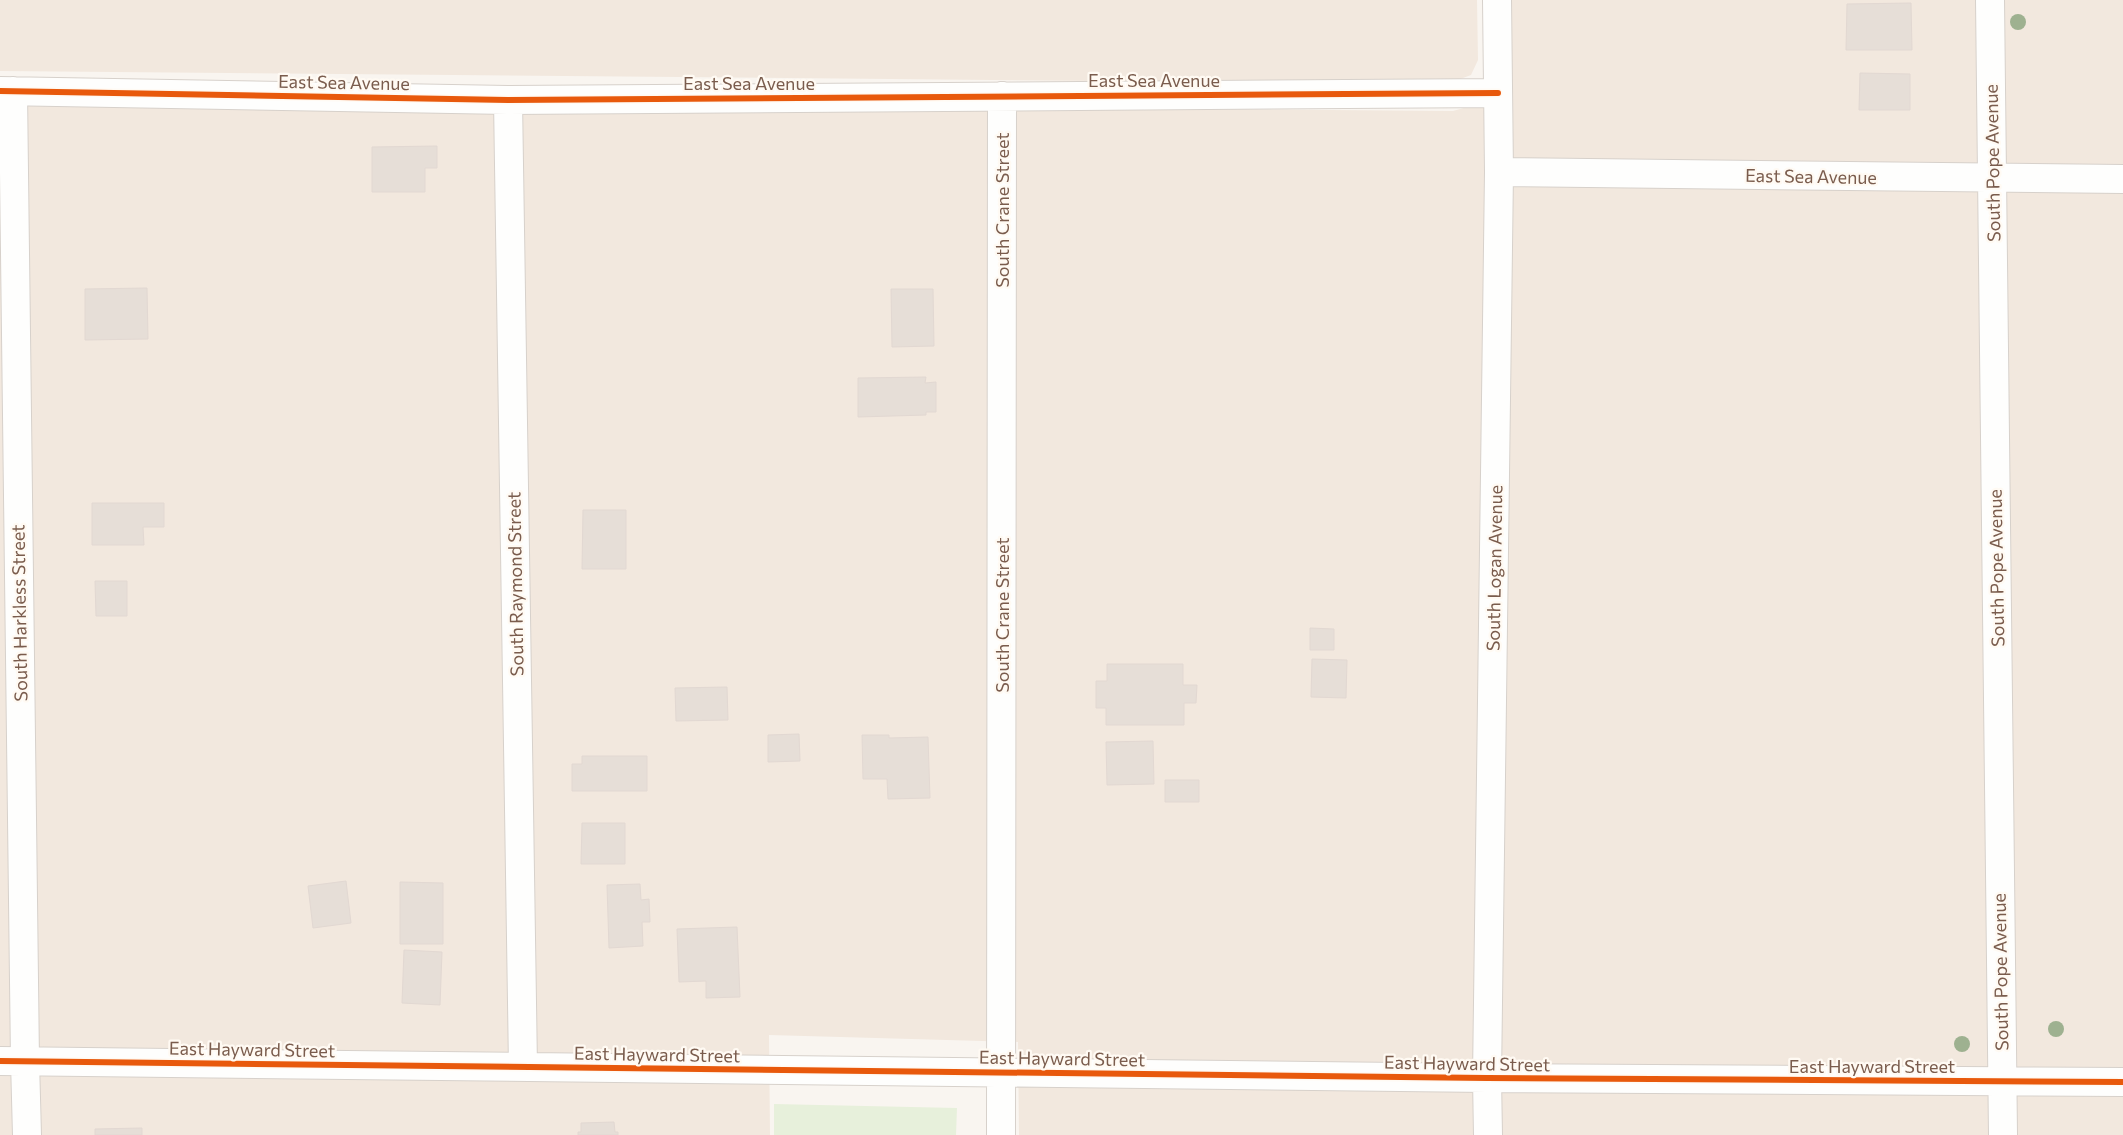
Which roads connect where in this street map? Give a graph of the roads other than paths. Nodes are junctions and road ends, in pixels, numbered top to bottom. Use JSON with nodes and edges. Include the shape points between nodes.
{"nodes":[{"id":1,"x":1497,"y":0,"type":"edge"},
{"id":2,"x":1990,"y":0,"type":"edge"},
{"id":3,"x":7,"y":91,"type":"edge"},
{"id":4,"x":1498,"y":93,"type":"junction"},
{"id":5,"x":1002,"y":96,"type":"junction"},
{"id":6,"x":508,"y":100,"type":"junction"},
{"id":7,"x":1499,"y":172,"type":"junction"},
{"id":8,"x":1992,"y":178,"type":"junction"},
{"id":9,"x":2123,"y":180,"type":"edge"},
{"id":10,"x":12,"y":1061,"type":"edge"},
{"id":11,"x":523,"y":1067,"type":"junction"},
{"id":12,"x":1002,"y":1072,"type":"junction"},
{"id":13,"x":1487,"y":1078,"type":"junction"},
{"id":14,"x":2002,"y":1082,"type":"junction"},
{"id":15,"x":2123,"y":1082,"type":"edge"},
{"id":16,"x":27,"y":1135,"type":"edge"},
{"id":17,"x":1001,"y":1135,"type":"edge"},
{"id":18,"x":1488,"y":1135,"type":"edge"},
{"id":19,"x":2003,"y":1135,"type":"edge"}],
"edges":[{"from":1,"to":4,"type":"street","name":"South Logan Avenue"},
{"from":2,"to":8,"type":"street","name":"South Pope Avenue"},
{"from":3,"to":6,"type":"street","name":"East Sea Avenue"},
{"from":3,"to":10,"type":"street","name":"South Harkless Street"},
{"from":4,"to":5,"type":"street","name":"East Sea Avenue"},
{"from":4,"to":7,"type":"street","name":"South Logan Avenue"},
{"from":5,"to":6,"type":"street","name":"East Sea Avenue"},
{"from":5,"to":12,"type":"street","name":"South Crane Street"},
{"from":6,"to":11,"type":"street","name":"South Raymond Street"},
{"from":7,"to":8,"type":"street","name":"East Sea Avenue"},
{"from":7,"to":13,"type":"street","name":"South Logan Avenue"},
{"from":8,"to":9,"type":"street","name":"East Sea Avenue"},
{"from":8,"to":14,"type":"street","name":"South Pope Avenue"},
{"from":10,"to":11,"type":"street","name":"East Hayward Street"},
{"from":10,"to":16,"type":"street","name":"South Harkless Street"},
{"from":11,"to":12,"type":"street","name":"East Hayward Street"},
{"from":12,"to":13,"type":"street","name":"East Hayward Street"},
{"from":12,"to":17,"type":"street","name":"South Crane Street"},
{"from":13,"to":14,"type":"street","name":"East Hayward Street"},
{"from":13,"to":18,"type":"street","name":"South Logan Avenue"},
{"from":14,"to":15,"type":"street","name":"East Hayward Street"},
{"from":14,"to":19,"type":"street","name":"South Pope Avenue"}]}
